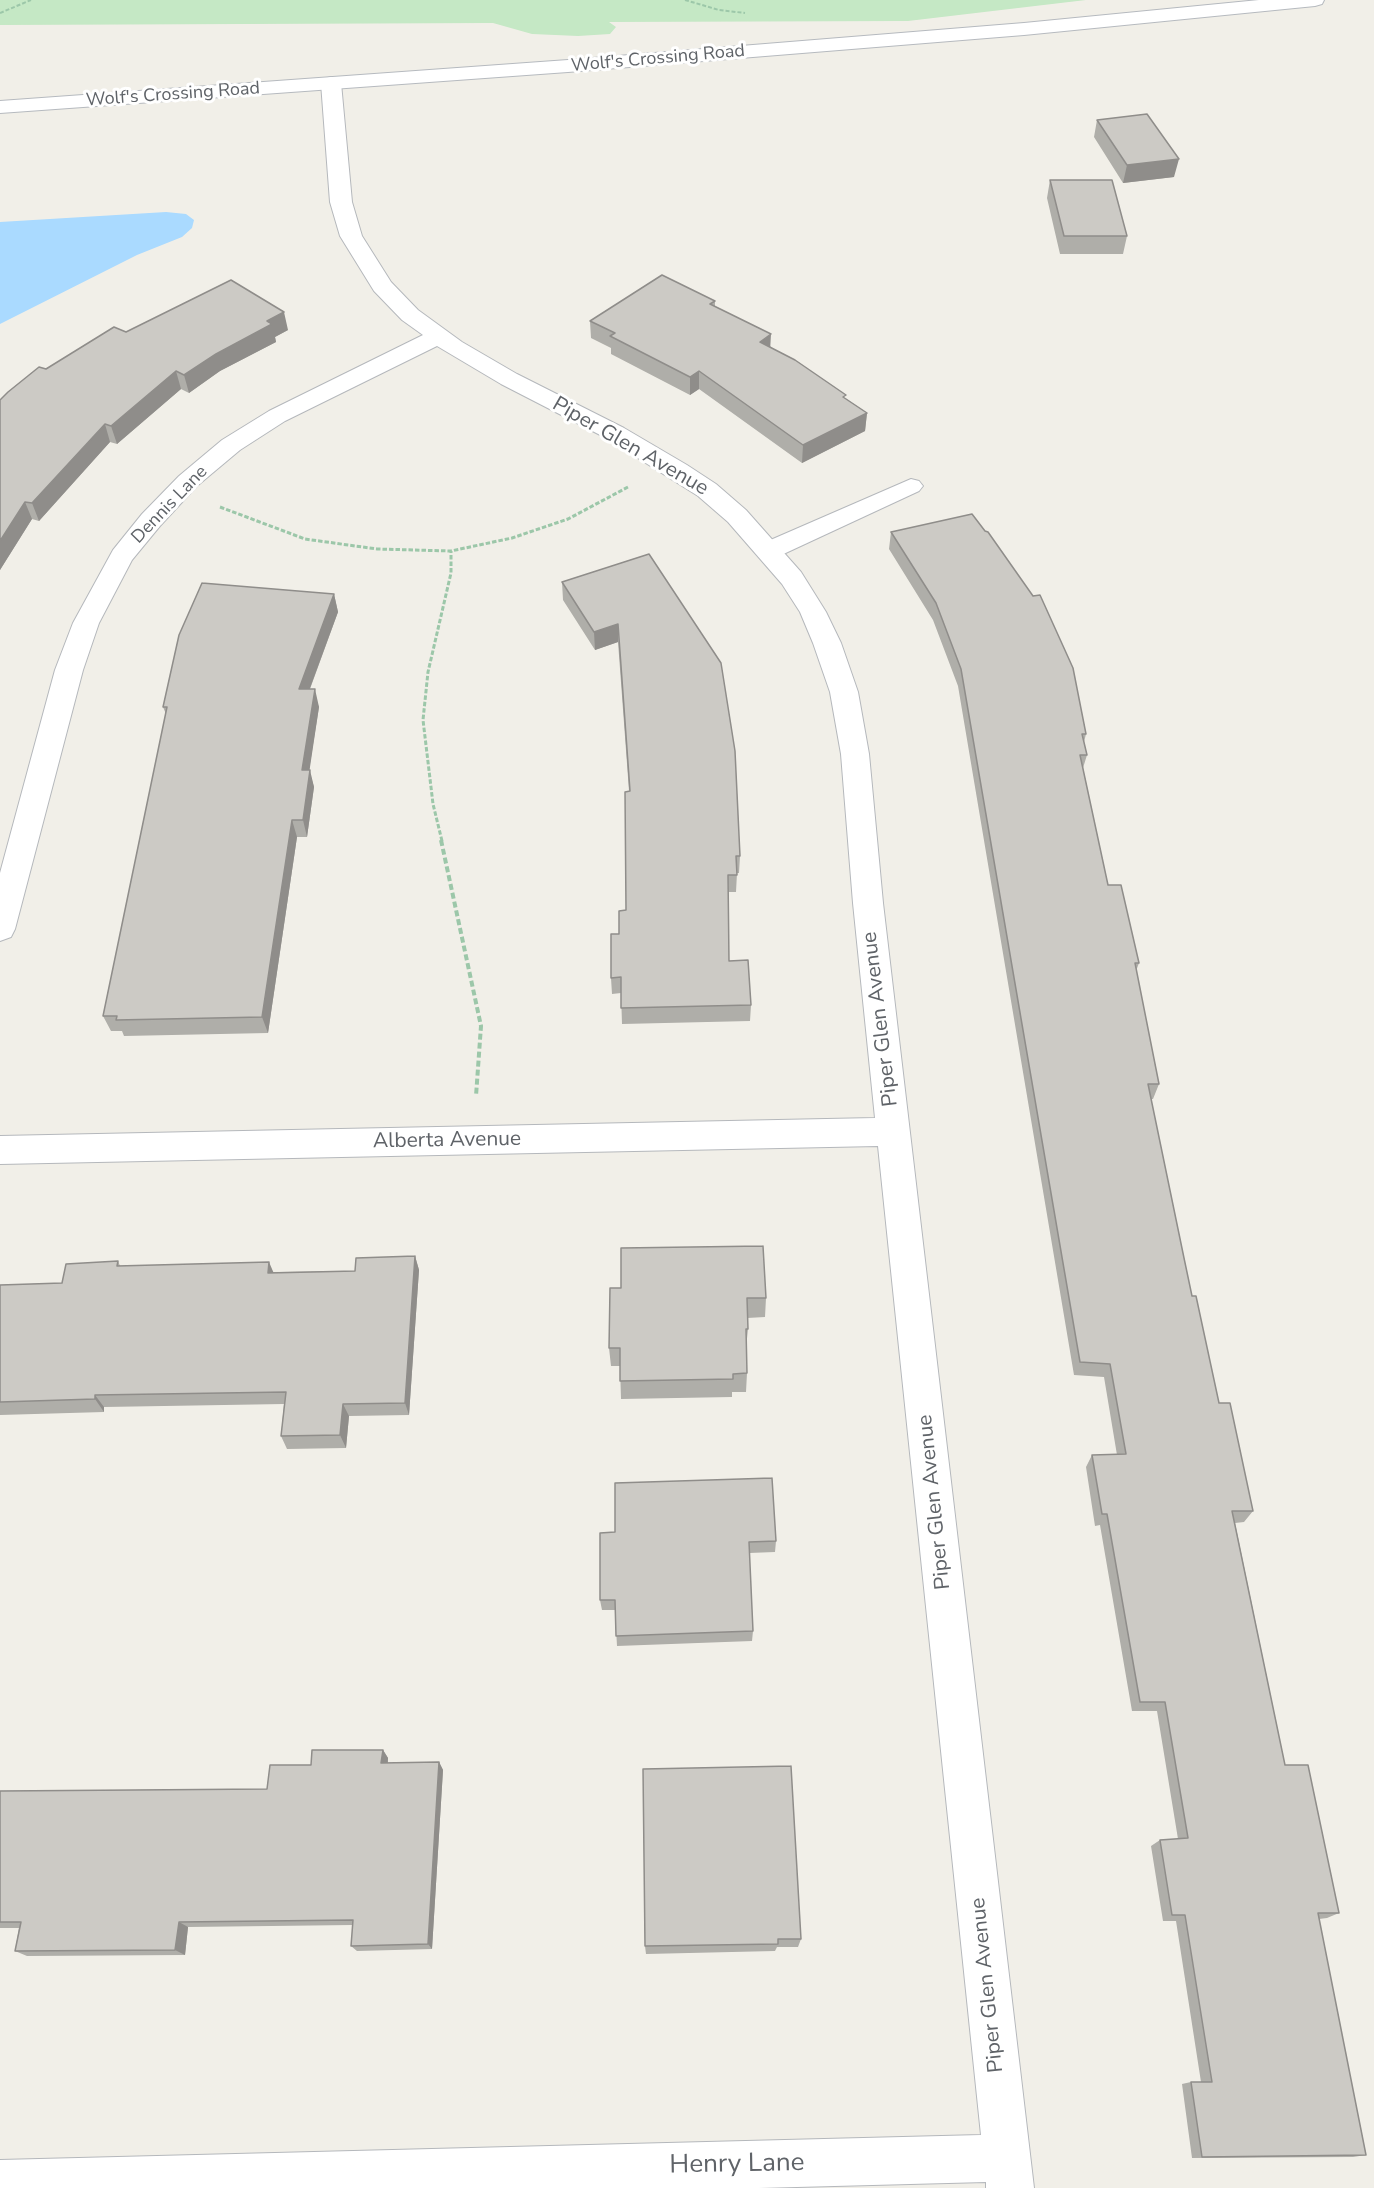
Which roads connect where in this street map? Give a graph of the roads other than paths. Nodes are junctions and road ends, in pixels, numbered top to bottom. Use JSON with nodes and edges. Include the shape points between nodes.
{"nodes":[{"id":1,"x":1315,"y":0,"type":"edge"},
{"id":2,"x":331,"y":83,"type":"junction"},
{"id":3,"x":0,"y":107,"type":"edge"},
{"id":4,"x":439,"y":336,"type":"junction"},
{"id":5,"x":911,"y":486,"type":"dead end"},
{"id":6,"x":768,"y":551,"type":"junction"},
{"id":7,"x":0,"y":928,"type":"edge"},
{"id":8,"x":894,"y":1132,"type":"junction"},
{"id":9,"x":0,"y":1150,"type":"edge"},
{"id":10,"x":1009,"y":2173,"type":"edge"},
{"id":11,"x":0,"y":2184,"type":"edge"}],
"edges":[{"from":1,"to":2,"type":"street","name":"Wolf's Crossing Road","via":[[1012,30]]},
{"from":2,"to":3,"type":"street","name":"Wolf's Crossing Road"},
{"from":2,"to":4,"type":"street","name":"Piper Glen Avenue","via":[[341,202],[351,236],[382,286],[410,315]]},
{"from":4,"to":6,"type":"street","name":"Piper Glen Avenue","via":[[509,379],[678,470],[737,516]]},
{"from":4,"to":7,"type":"street","name":"Dennis Lane","via":[[287,411],[231,445],[181,489],[122,556],[86,623],[69,670]]},
{"from":5,"to":6,"type":"lane"},
{"from":6,"to":8,"type":"street","name":"Piper Glen Avenue","via":[[792,578],[813,612],[844,692],[855,754]]},
{"from":8,"to":9,"type":"street","name":"Alberta Avenue"},
{"from":8,"to":10,"type":"street","name":"Piper Glen Avenue"},
{"from":10,"to":11,"type":"street","name":"Henry Lane"}]}
